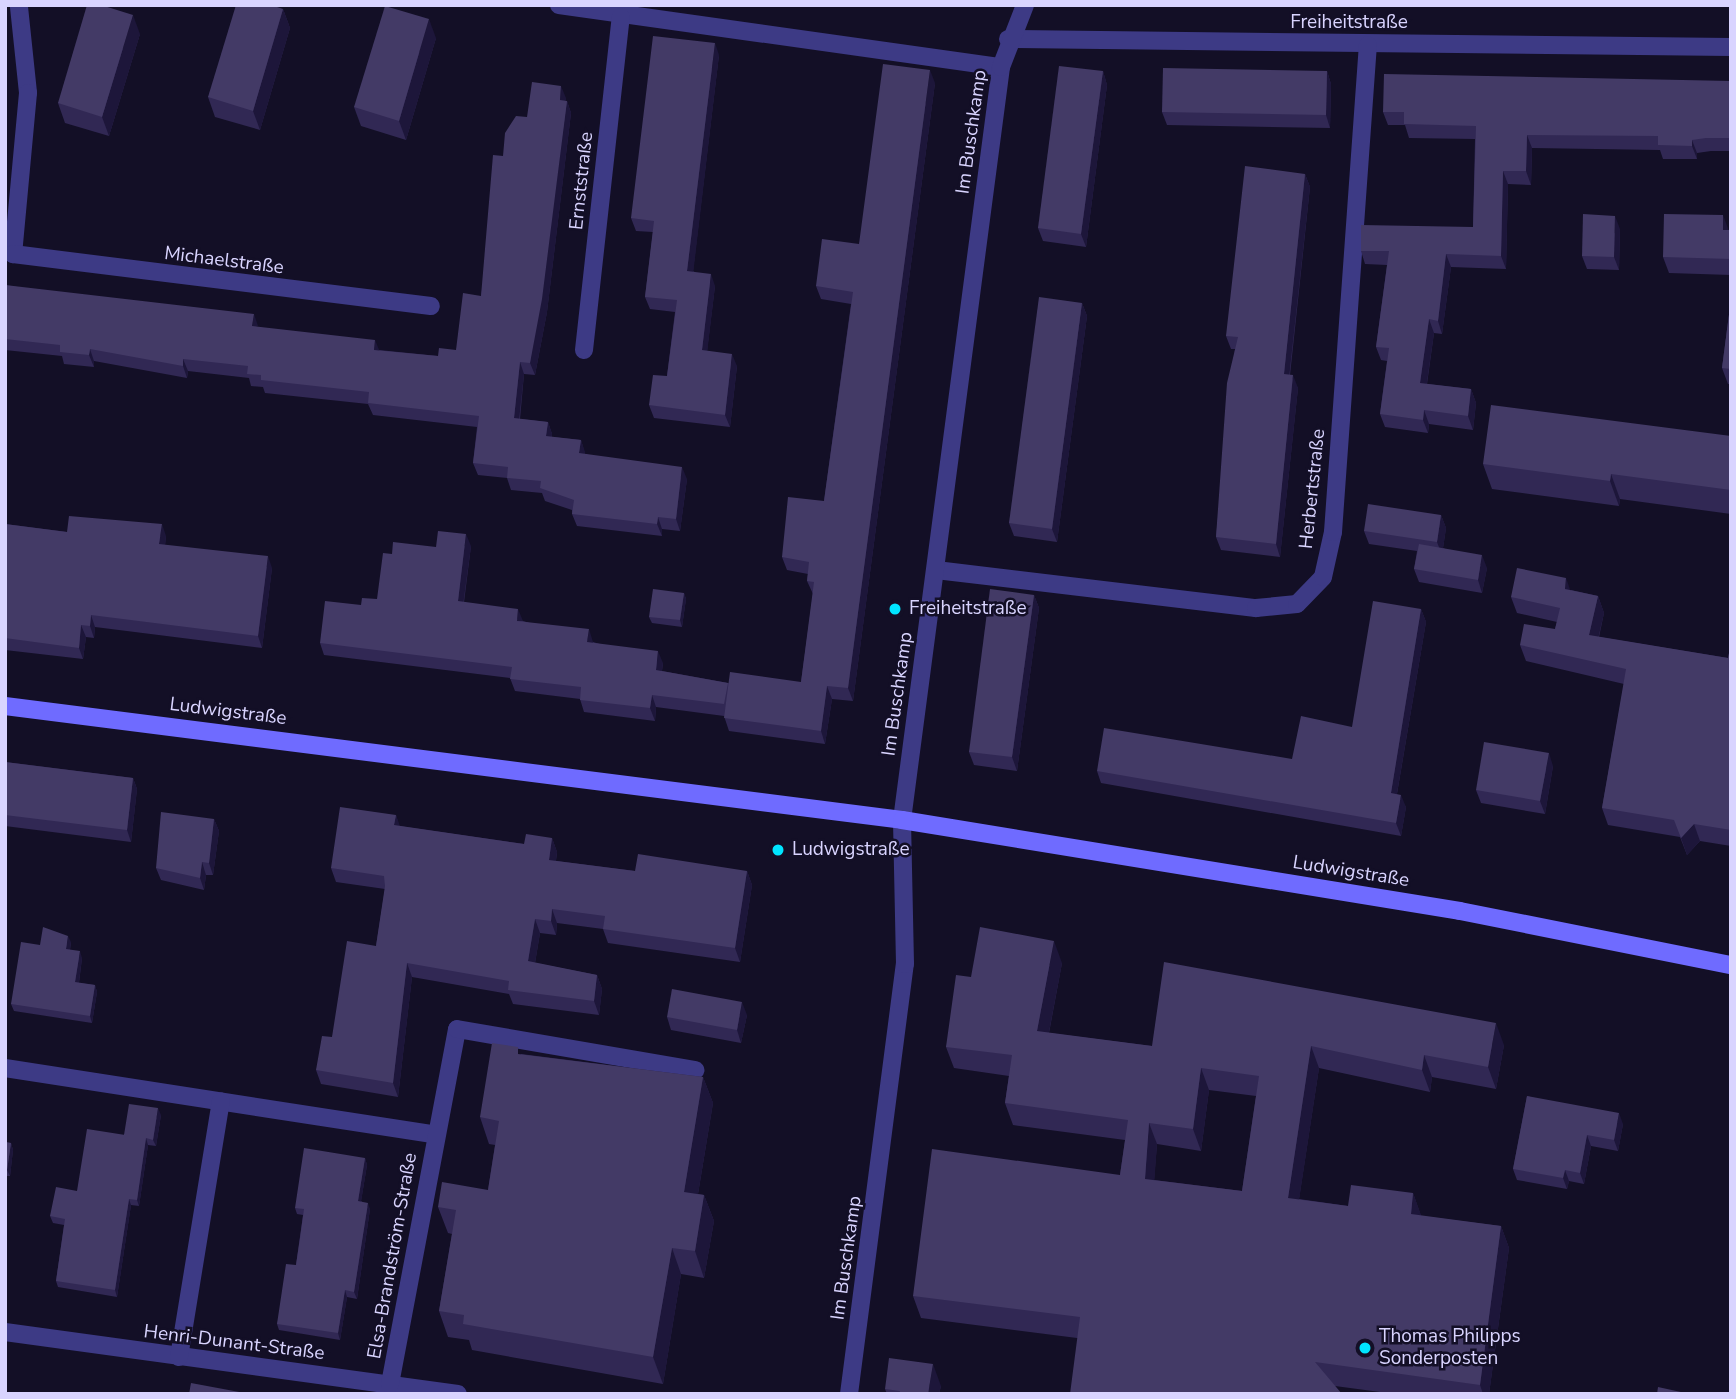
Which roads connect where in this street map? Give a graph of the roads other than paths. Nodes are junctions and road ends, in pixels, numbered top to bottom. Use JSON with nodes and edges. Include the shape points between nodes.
{"nodes":[{"id":1,"x":1025,"y":5,"type":"edge"},
{"id":2,"x":565,"y":6,"type":"edge"},
{"id":3,"x":16,"y":9,"type":"edge"},
{"id":4,"x":621,"y":17,"type":"junction"},
{"id":5,"x":1009,"y":39,"type":"junction"},
{"id":6,"x":1367,"y":46,"type":"junction"},
{"id":7,"x":1731,"y":47,"type":"edge"},
{"id":8,"x":1001,"y":67,"type":"junction"},
{"id":9,"x":9,"y":257,"type":"edge"},
{"id":10,"x":431,"y":306,"type":"dead end"},
{"id":11,"x":584,"y":351,"type":"dead end"},
{"id":12,"x":936,"y":570,"type":"junction"},
{"id":13,"x":5,"y":706,"type":"edge"},
{"id":14,"x":902,"y":820,"type":"junction"},
{"id":15,"x":1731,"y":965,"type":"edge"},
{"id":16,"x":5,"y":1068,"type":"edge"},
{"id":17,"x":695,"y":1070,"type":"dead end"},
{"id":18,"x":220,"y":1101,"type":"junction"},
{"id":19,"x":436,"y":1135,"type":"junction"},
{"id":20,"x":5,"y":1332,"type":"edge"},
{"id":21,"x":179,"y":1357,"type":"junction"},
{"id":22,"x":390,"y":1384,"type":"junction"},
{"id":23,"x":458,"y":1394,"type":"edge"},
{"id":24,"x":849,"y":1394,"type":"edge"}],
"edges":[{"from":1,"to":5,"type":"street","name":"Im Buschkamp"},
{"from":2,"to":4,"type":"street"},
{"from":3,"to":9,"type":"street","name":"Michaelstraße","via":[[28,93]]},
{"from":4,"to":8,"type":"street"},
{"from":4,"to":11,"type":"street","name":"Ernststraße"},
{"from":5,"to":6,"type":"street","name":"Freiheitstraße"},
{"from":5,"to":8,"type":"street","name":"Im Buschkamp"},
{"from":6,"to":7,"type":"street","name":"Freiheitstraße","via":[[1499,41]]},
{"from":6,"to":12,"type":"street","name":"Herbertstraße","via":[[1333,532],[1323,577],[1297,604],[1256,608]]},
{"from":8,"to":12,"type":"street","name":"Im Buschkamp"},
{"from":9,"to":10,"type":"street","name":"Michaelstraße"},
{"from":12,"to":14,"type":"street","name":"Im Buschkamp"},
{"from":13,"to":14,"type":"main road","name":"Ludwigstraße"},
{"from":14,"to":15,"type":"main road","name":"Ludwigstraße","via":[[1460,911]]},
{"from":14,"to":24,"type":"street","name":"Im Buschkamp","via":[[905,964]]},
{"from":16,"to":18,"type":"street","name":"Elsa-Brandström-Straße"},
{"from":17,"to":19,"type":"street","name":"Elsa-Brandström-Straße","via":[[457,1029]]},
{"from":18,"to":19,"type":"street","name":"Elsa-Brandström-Straße"},
{"from":18,"to":21,"type":"street"},
{"from":19,"to":22,"type":"street","name":"Elsa-Brandström-Straße"},
{"from":20,"to":21,"type":"street","name":"Henri-Dunant-Straße"},
{"from":21,"to":22,"type":"street","name":"Henri-Dunant-Straße"},
{"from":22,"to":23,"type":"street","name":"Henri-Dunant-Straße"}]}
